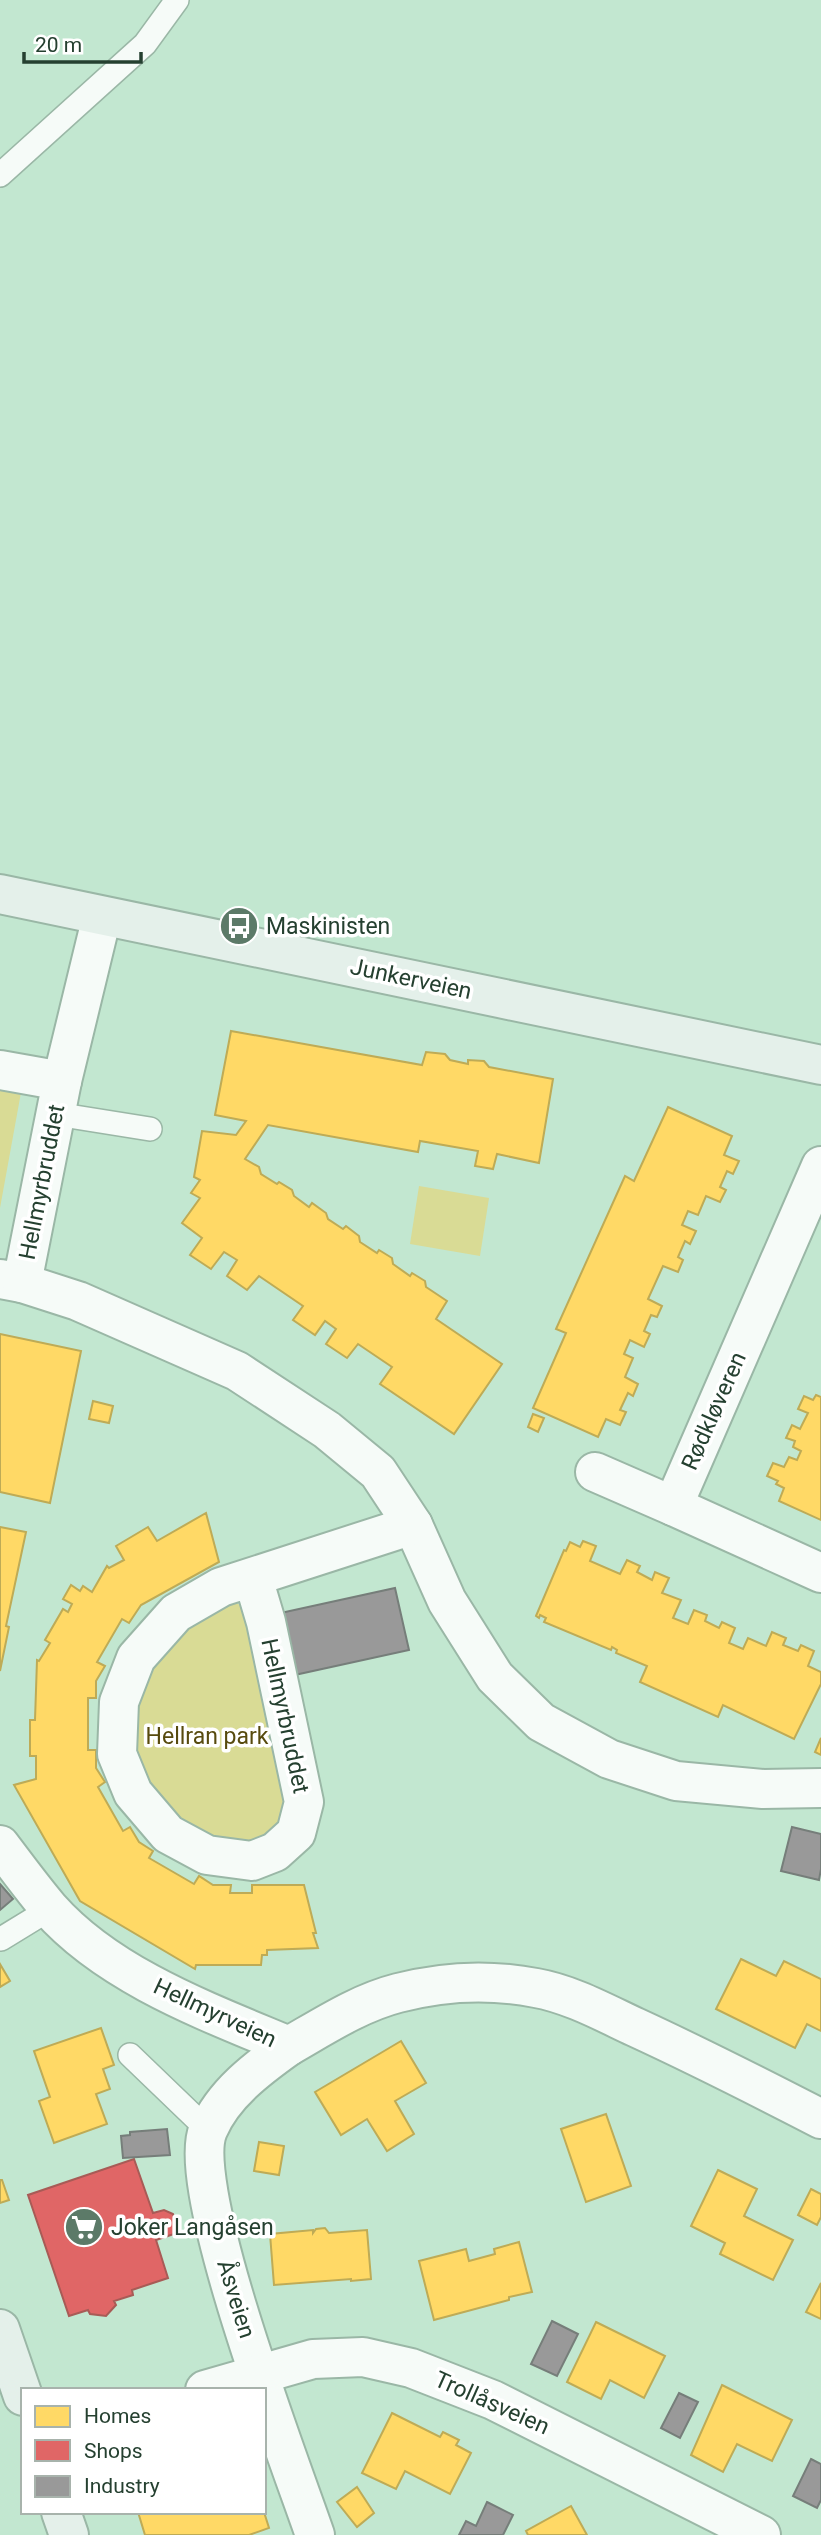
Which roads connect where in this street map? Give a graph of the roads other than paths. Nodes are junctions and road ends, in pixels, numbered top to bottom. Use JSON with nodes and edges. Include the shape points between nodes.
{"nodes":[{"id":1,"x":177,"y":0,"type":"edge"},
{"id":2,"x":0,"y":174,"type":"edge"},
{"id":3,"x":0,"y":894,"type":"edge"},
{"id":4,"x":102,"y":916,"type":"junction"},
{"id":5,"x":821,"y":1065,"type":"edge"},
{"id":6,"x":0,"y":1070,"type":"edge"},
{"id":7,"x":59,"y":1098,"type":"junction"},
{"id":8,"x":150,"y":1129,"type":"dead end"},
{"id":9,"x":821,"y":1166,"type":"edge"},
{"id":10,"x":11,"y":1281,"type":"edge"},
{"id":11,"x":594,"y":1472,"type":"dead end"},
{"id":12,"x":673,"y":1506,"type":"junction"},
{"id":13,"x":413,"y":1525,"type":"junction"},
{"id":14,"x":821,"y":1573,"type":"edge"},
{"id":15,"x":253,"y":1578,"type":"junction"},
{"id":16,"x":821,"y":1788,"type":"edge"},
{"id":17,"x":0,"y":1844,"type":"edge"},
{"id":18,"x":50,"y":1909,"type":"junction"},
{"id":19,"x":1,"y":1939,"type":"edge"},
{"id":20,"x":289,"y":2046,"type":"junction"},
{"id":21,"x":130,"y":2055,"type":"dead end"},
{"id":22,"x":821,"y":2119,"type":"edge"},
{"id":23,"x":208,"y":2130,"type":"junction"},
{"id":24,"x":0,"y":2329,"type":"edge"},
{"id":25,"x":259,"y":2373,"type":"junction"},
{"id":26,"x":211,"y":2388,"type":"edge"},
{"id":27,"x":264,"y":2388,"type":"edge"},
{"id":28,"x":21,"y":2390,"type":"edge"},
{"id":29,"x":266,"y":2393,"type":"edge"},
{"id":30,"x":62,"y":2514,"type":"edge"},
{"id":31,"x":69,"y":2535,"type":"edge"},
{"id":32,"x":315,"y":2535,"type":"edge"},
{"id":33,"x":761,"y":2535,"type":"edge"}],
"edges":[{"from":1,"to":2,"type":"lane","via":[[145,44]]},
{"from":3,"to":4,"type":"street","name":"Junkerveien"},
{"from":4,"to":5,"type":"street","name":"Junkerveien"},
{"from":4,"to":7,"type":"street","name":"Hellmyrbruddet"},
{"from":6,"to":7,"type":"street","name":"Hellmyrbruddet"},
{"from":7,"to":8,"type":"lane"},
{"from":7,"to":10,"type":"street","name":"Hellmyrbruddet"},
{"from":9,"to":12,"type":"street","name":"Rødkløveren"},
{"from":10,"to":13,"type":"street","name":"Hellmyrbruddet","via":[[78,1301],[237,1371],[327,1430],[378,1472]]},
{"from":11,"to":12,"type":"street"},
{"from":12,"to":14,"type":"street"},
{"from":13,"to":15,"type":"street","name":"Hellmyrbruddet"},
{"from":13,"to":16,"type":"street","name":"Hellmyrbruddet","via":[[447,1601],[495,1677],[541,1722],[609,1759],[677,1781],[763,1789]]},
{"from":15,"to":15,"type":"street","name":"Hellmyrbruddet","via":[[221,1587],[176,1614],[136,1658],[120,1702],[117,1754],[133,1793],[168,1834],[206,1855],[252,1861],[275,1852],[296,1833],[304,1802]]},
{"from":17,"to":18,"type":"street","name":"Hellmyrveien"},
{"from":18,"to":19,"type":"lane"},
{"from":18,"to":20,"type":"street","name":"Hellmyrveien","via":[[138,1977],[194,2007]]},
{"from":20,"to":22,"type":"street","name":"Hellmyrveien","via":[[349,2012],[396,1993],[442,1983],[526,1986],[589,2006]]},
{"from":20,"to":23,"type":"street","name":"Åsveien","via":[[239,2086]]},
{"from":21,"to":23,"type":"lane"},
{"from":23,"to":25,"type":"street","name":"Åsveien","via":[[203,2158],[210,2201]]},
{"from":24,"to":28,"type":"street"},
{"from":25,"to":26,"type":"street","name":"Trollåsveien"},
{"from":25,"to":27,"type":"street","name":"Åsveien"},
{"from":25,"to":33,"type":"street","name":"Trollåsveien","via":[[313,2359],[363,2357],[411,2368],[493,2400]]},
{"from":29,"to":32,"type":"street","name":"Åsveien"},
{"from":30,"to":31,"type":"street"}]}
